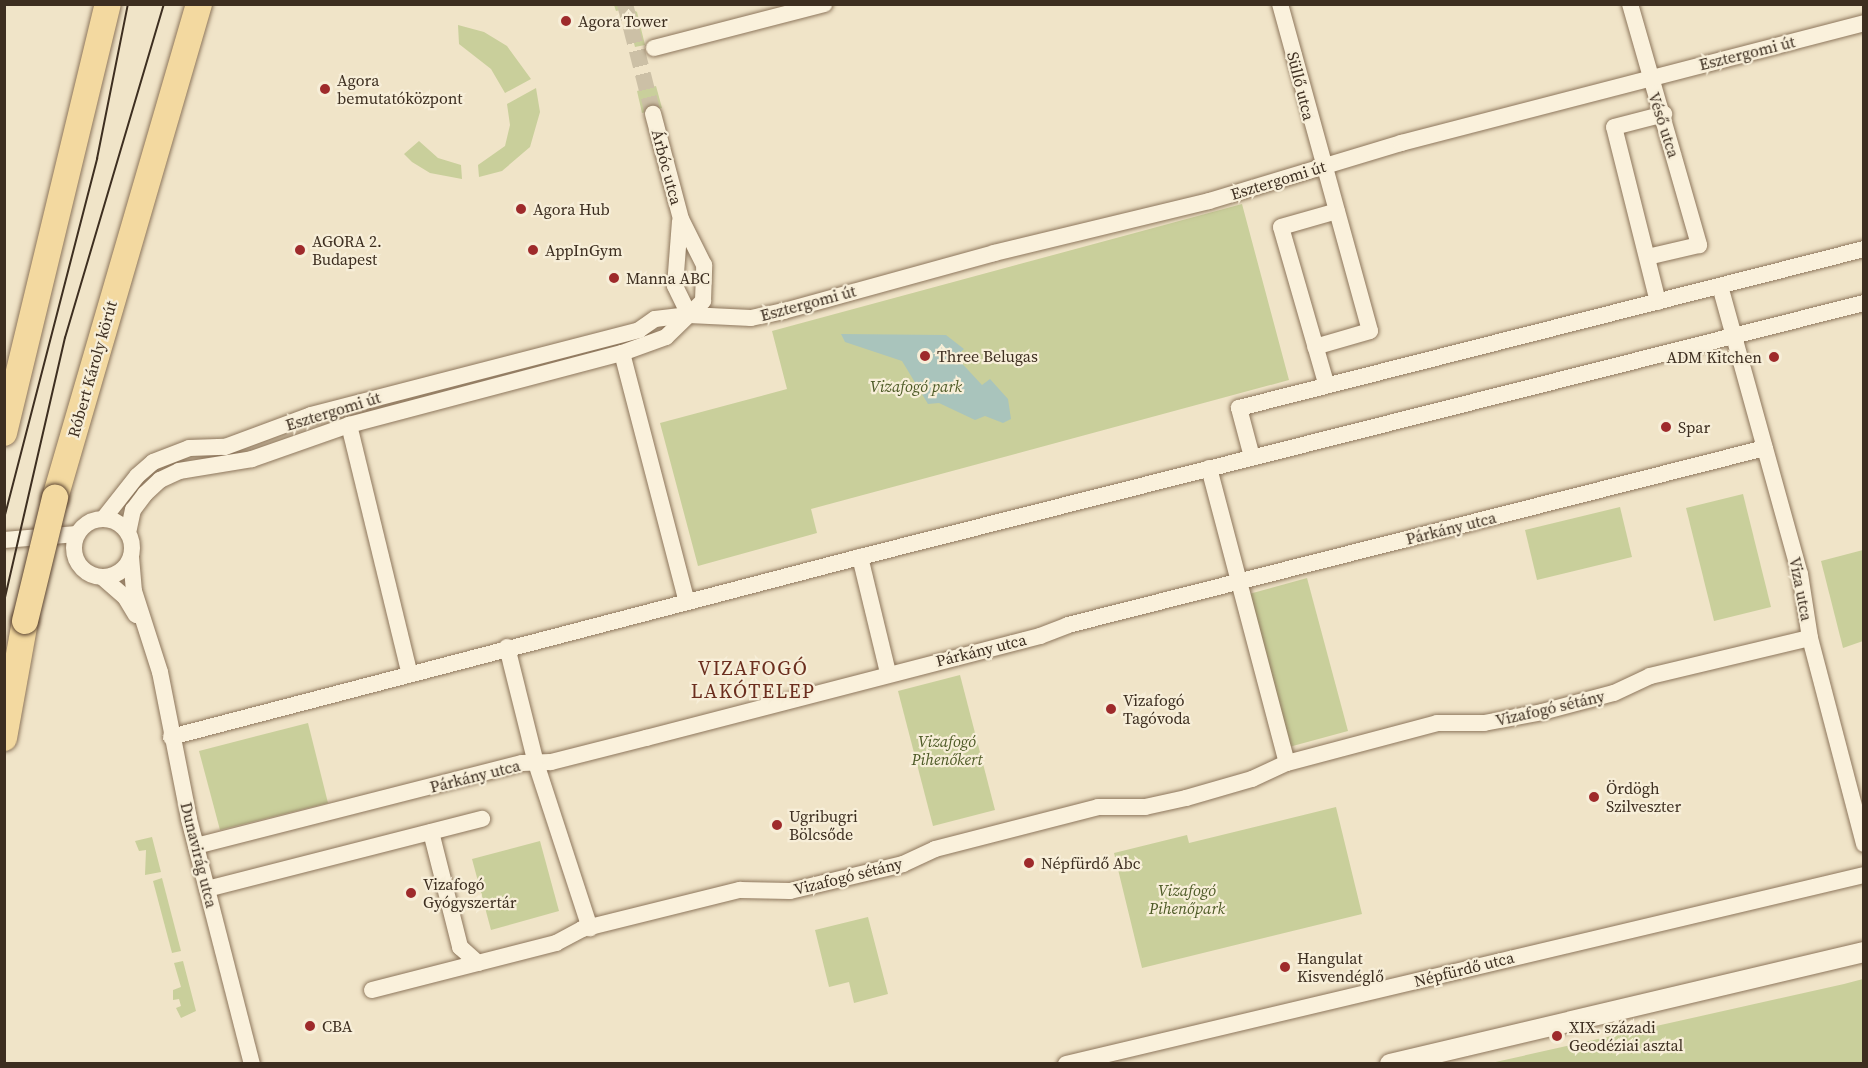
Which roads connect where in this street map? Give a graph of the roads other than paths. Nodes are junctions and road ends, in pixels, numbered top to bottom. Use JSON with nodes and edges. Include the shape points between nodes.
{"nodes":[{"id":1,"x":108,"y":4,"type":"edge"},
{"id":2,"x":198,"y":4,"type":"edge"},
{"id":3,"x":824,"y":4,"type":"edge"},
{"id":4,"x":1280,"y":4,"type":"edge"},
{"id":5,"x":1630,"y":4,"type":"edge"},
{"id":6,"x":1863,"y":23,"type":"edge"},
{"id":7,"x":654,"y":48,"type":"dead end"},
{"id":8,"x":1649,"y":78,"type":"junction"},
{"id":9,"x":653,"y":114,"type":"tunnel mouth"},
{"id":10,"x":1664,"y":114,"type":"junction"},
{"id":11,"x":1322,"y":167,"type":"junction"},
{"id":12,"x":1337,"y":211,"type":"junction"},
{"id":13,"x":681,"y":219,"type":"junction"},
{"id":14,"x":1863,"y":249,"type":"edge"},
{"id":15,"x":1647,"y":257,"type":"junction"},
{"id":16,"x":1720,"y":286,"type":"junction"},
{"id":17,"x":1658,"y":303,"type":"junction"},
{"id":18,"x":1863,"y":303,"type":"edge"},
{"id":19,"x":689,"y":315,"type":"junction"},
{"id":20,"x":1734,"y":336,"type":"junction"},
{"id":21,"x":1315,"y":347,"type":"junction"},
{"id":22,"x":622,"y":353,"type":"junction"},
{"id":23,"x":1326,"y":383,"type":"junction"},
{"id":24,"x":349,"y":425,"type":"junction"},
{"id":25,"x":4,"y":433,"type":"edge"},
{"id":26,"x":1765,"y":448,"type":"junction"},
{"id":27,"x":1252,"y":457,"type":"junction"},
{"id":28,"x":1209,"y":468,"type":"junction"},
{"id":29,"x":104,"y":518,"type":"junction"},
{"id":30,"x":128,"y":533,"type":"junction"},
{"id":31,"x":77,"y":534,"type":"junction"},
{"id":32,"x":4,"y":540,"type":"edge"},
{"id":33,"x":130,"y":557,"type":"junction"},
{"id":34,"x":860,"y":557,"type":"junction"},
{"id":35,"x":102,"y":577,"type":"junction"},
{"id":36,"x":1238,"y":582,"type":"junction"},
{"id":37,"x":687,"y":603,"type":"junction"},
{"id":38,"x":1810,"y":638,"type":"junction"},
{"id":39,"x":153,"y":644,"type":"junction"},
{"id":40,"x":507,"y":647,"type":"junction"},
{"id":41,"x":409,"y":672,"type":"junction"},
{"id":42,"x":888,"y":673,"type":"junction"},
{"id":43,"x":171,"y":737,"type":"junction"},
{"id":44,"x":4,"y":738,"type":"edge"},
{"id":45,"x":536,"y":764,"type":"junction"},
{"id":46,"x":1287,"y":764,"type":"junction"},
{"id":47,"x":482,"y":819,"type":"dead end"},
{"id":48,"x":431,"y":832,"type":"junction"},
{"id":49,"x":1863,"y":844,"type":"edge"},
{"id":50,"x":196,"y":846,"type":"junction"},
{"id":51,"x":1863,"y":876,"type":"edge"},
{"id":52,"x":207,"y":889,"type":"junction"},
{"id":53,"x":590,"y":928,"type":"junction"},
{"id":54,"x":1863,"y":952,"type":"edge"},
{"id":55,"x":478,"y":963,"type":"junction"},
{"id":56,"x":372,"y":990,"type":"dead end"},
{"id":57,"x":252,"y":1064,"type":"edge"},
{"id":58,"x":1066,"y":1064,"type":"edge"},
{"id":59,"x":1390,"y":1064,"type":"edge"}],
"edges":[{"from":1,"to":25,"type":"main road"},
{"from":2,"to":44,"type":"main road","name":"Róbert Károly körút","bridge":true,"via":[[55,498],[25,621]]},
{"from":3,"to":7,"type":"street"},
{"from":4,"to":11,"type":"street","name":"Süllő utca"},
{"from":5,"to":8,"type":"street","name":"Véső utca"},
{"from":6,"to":8,"type":"street","name":"Esztergomi út"},
{"from":8,"to":10,"type":"street","name":"Véső utca"},
{"from":8,"to":11,"type":"street","name":"Esztergomi út"},
{"from":9,"to":13,"type":"street","name":"Árbóc utca"},
{"from":10,"to":15,"type":"street","via":[[1614,127]]},
{"from":10,"to":15,"type":"street","name":"Véső utca","via":[[1699,244]]},
{"from":11,"to":12,"type":"street","name":"Süllő utca"},
{"from":11,"to":19,"type":"street","name":"Esztergomi út","via":[[1209,201],[994,253],[762,316],[722,319]]},
{"from":12,"to":21,"type":"street","name":"Süllő utca","via":[[1370,331]]},
{"from":12,"to":21,"type":"street","via":[[1281,227]]},
{"from":13,"to":19,"type":"street","name":"Árbóc utca","via":[[675,286]]},
{"from":13,"to":19,"type":"street","name":"Árbóc utca","via":[[704,265],[703,301]]},
{"from":14,"to":16,"type":"street"},
{"from":15,"to":17,"type":"street"},
{"from":16,"to":17,"type":"street"},
{"from":16,"to":20,"type":"street"},
{"from":17,"to":23,"type":"street"},
{"from":18,"to":20,"type":"street"},
{"from":19,"to":22,"type":"street","name":"Esztergomi út","via":[[666,337]]},
{"from":19,"to":29,"type":"street","name":"Esztergomi út","via":[[655,320],[639,330],[311,415],[225,447],[189,448],[166,456],[137,476]]},
{"from":20,"to":26,"type":"street","name":"Viza utca"},
{"from":20,"to":27,"type":"street"},
{"from":21,"to":23,"type":"street"},
{"from":22,"to":24,"type":"street","name":"Esztergomi út"},
{"from":22,"to":37,"type":"street"},
{"from":23,"to":27,"type":"street","via":[[1239,408]]},
{"from":24,"to":30,"type":"street","name":"Esztergomi út","via":[[252,459],[193,466],[160,480],[133,510]]},
{"from":24,"to":41,"type":"street","name":"Esztergomi út"},
{"from":26,"to":36,"type":"street","name":"Párkány utca"},
{"from":26,"to":38,"type":"street","name":"Viza utca","via":[[1800,574]]},
{"from":27,"to":28,"type":"street"},
{"from":28,"to":34,"type":"street"},
{"from":28,"to":36,"type":"street"},
{"from":29,"to":30,"type":"street","via":[[118,522]]},
{"from":29,"to":31,"type":"street","name":"Esztergomi út","via":[[93,520]]},
{"from":30,"to":33,"type":"street","name":"Esztergomi út"},
{"from":31,"to":32,"type":"street","name":"Esztergomi út"},
{"from":31,"to":35,"type":"street","via":[[76,559],[86,572]]},
{"from":33,"to":35,"type":"street","via":[[120,572]]},
{"from":33,"to":39,"type":"street","name":"Dunavirág utca","via":[[134,591]]},
{"from":34,"to":37,"type":"street"},
{"from":34,"to":42,"type":"street"},
{"from":35,"to":39,"type":"street","name":"Dunavirág utca","via":[[125,597]]},
{"from":36,"to":42,"type":"street","name":"Párkány utca"},
{"from":36,"to":46,"type":"street"},
{"from":37,"to":40,"type":"street"},
{"from":38,"to":46,"type":"street","name":"Vizafogó sétány","via":[[1650,675],[1614,693],[1542,712],[1484,723],[1437,723]]},
{"from":38,"to":49,"type":"street","name":"Viza utca"},
{"from":39,"to":43,"type":"street","name":"Dunavirág utca"},
{"from":40,"to":41,"type":"street"},
{"from":40,"to":45,"type":"street"},
{"from":41,"to":43,"type":"street"},
{"from":42,"to":45,"type":"street","name":"Párkány utca"},
{"from":43,"to":50,"type":"street","name":"Dunavirág utca"},
{"from":45,"to":50,"type":"street","name":"Párkány utca","via":[[522,763]]},
{"from":45,"to":53,"type":"street"},
{"from":46,"to":53,"type":"street","name":"Vizafogó sétány","via":[[1252,779],[1186,798],[1145,807],[1098,807],[935,849],[903,864],[790,891],[740,890]]},
{"from":47,"to":48,"type":"street"},
{"from":48,"to":52,"type":"street"},
{"from":48,"to":55,"type":"street","via":[[460,947]]},
{"from":50,"to":52,"type":"street","name":"Dunavirág utca"},
{"from":51,"to":58,"type":"street","name":"Népfürdő utca"},
{"from":52,"to":57,"type":"street","name":"Dunavirág utca"},
{"from":53,"to":55,"type":"street","name":"Vizafogó sétány","via":[[556,943]]},
{"from":54,"to":59,"type":"street"},
{"from":55,"to":56,"type":"street","name":"Vizafogó sétány"}]}
